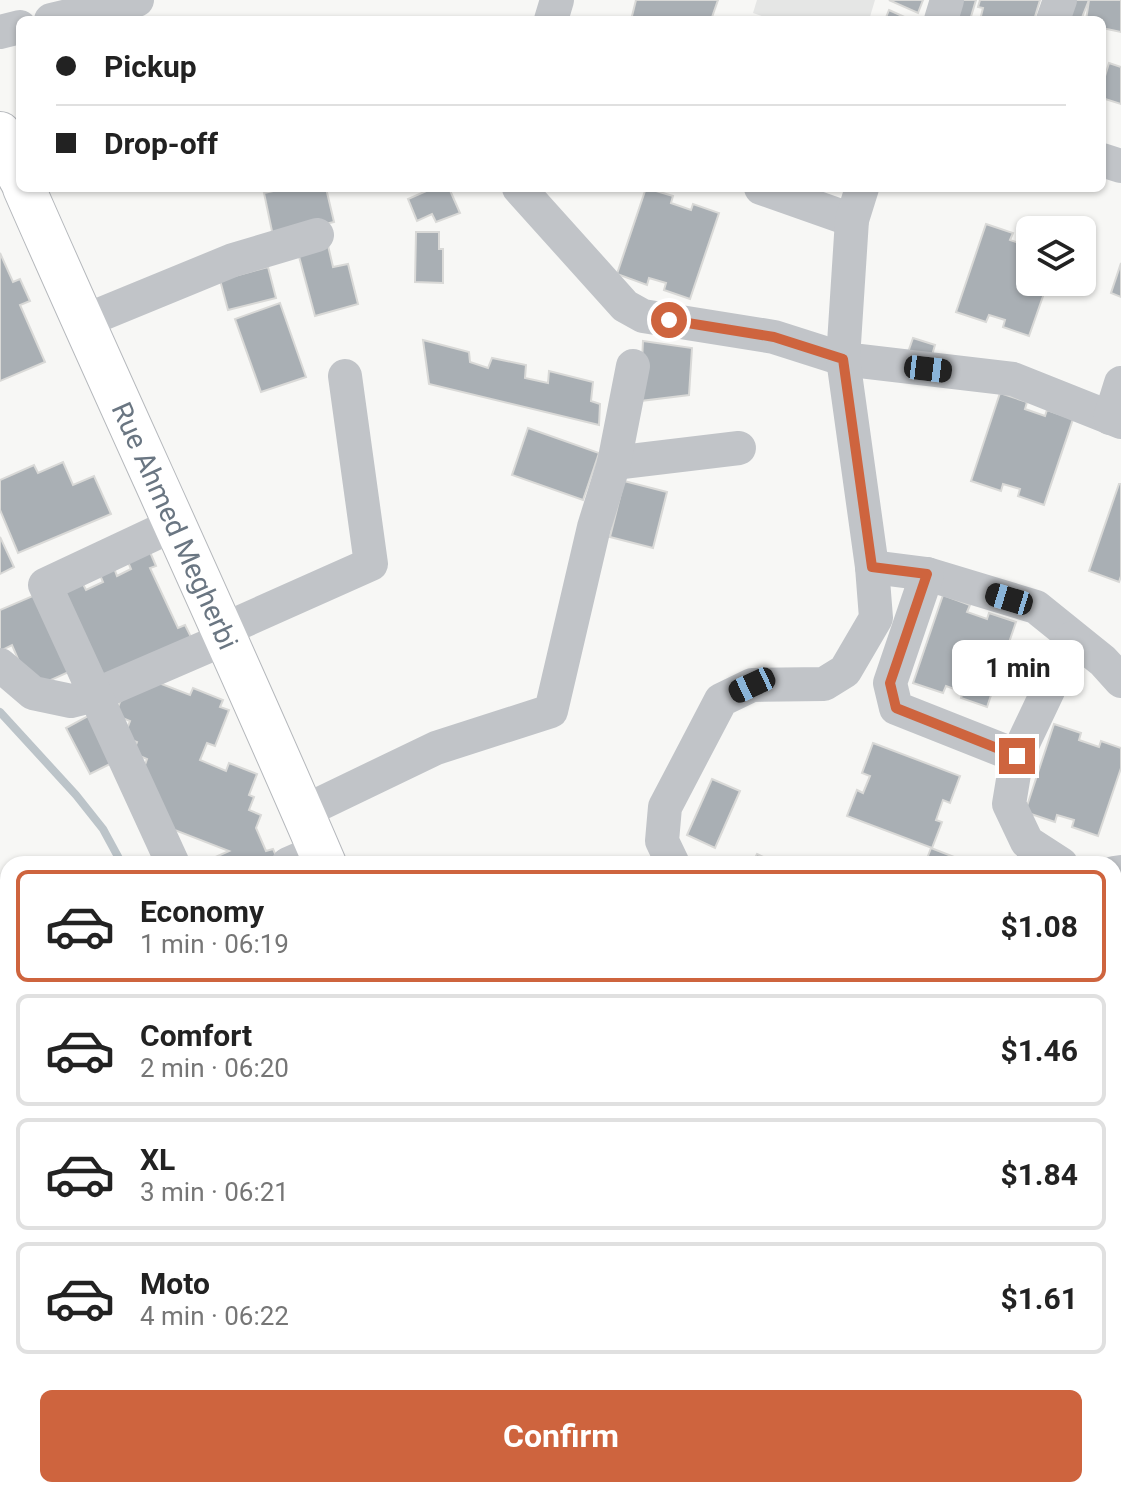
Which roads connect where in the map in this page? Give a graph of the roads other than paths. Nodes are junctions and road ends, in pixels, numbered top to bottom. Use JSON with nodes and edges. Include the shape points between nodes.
{"nodes":[{"id":1,"x":137,"y":0,"type":"edge"},
{"id":2,"x":68,"y":16,"type":"edge"},
{"id":3,"x":0,"y":133,"type":"edge"},
{"id":4,"x":16,"y":170,"type":"edge"},
{"id":5,"x":26,"y":192,"type":"edge"},
{"id":6,"x":523,"y":192,"type":"edge"},
{"id":7,"x":785,"y":192,"type":"edge"},
{"id":8,"x":857,"y":204,"type":"edge"},
{"id":9,"x":317,"y":235,"type":"dead end"},
{"id":10,"x":82,"y":322,"type":"junction"},
{"id":11,"x":843,"y":359,"type":"junction"},
{"id":12,"x":633,"y":366,"type":"dead end"},
{"id":13,"x":345,"y":376,"type":"dead end"},
{"id":14,"x":1121,"y":383,"type":"edge"},
{"id":15,"x":1115,"y":420,"type":"edge"},
{"id":16,"x":739,"y":448,"type":"dead end"},
{"id":17,"x":614,"y":463,"type":"junction"},
{"id":18,"x":175,"y":524,"type":"junction"},
{"id":19,"x":872,"y":567,"type":"junction"},
{"id":20,"x":927,"y":574,"type":"junction"},
{"id":21,"x":225,"y":634,"type":"junction"},
{"id":22,"x":1073,"y":638,"type":"junction"},
{"id":23,"x":0,"y":665,"type":"edge"},
{"id":24,"x":1121,"y":681,"type":"edge"},
{"id":25,"x":95,"y":695,"type":"junction"},
{"id":26,"x":1017,"y":756,"type":"junction"},
{"id":27,"x":303,"y":812,"type":"junction"},
{"id":28,"x":169,"y":856,"type":"edge"},
{"id":29,"x":310,"y":856,"type":"edge"},
{"id":30,"x":669,"y":856,"type":"edge"},
{"id":31,"x":1049,"y":856,"type":"edge"}],
"edges":[{"from":1,"to":2,"type":"street"},
{"from":3,"to":4,"type":"main road"},
{"from":5,"to":10,"type":"main road","name":"Rue Ahmed Megherbi"},
{"from":6,"to":11,"type":"street","via":[[625,306],[643,316],[774,337]]},
{"from":7,"to":8,"type":"street"},
{"from":8,"to":11,"type":"street"},
{"from":9,"to":10,"type":"street","via":[[233,260]]},
{"from":10,"to":18,"type":"main road","name":"Rue Ahmed Megherbi"},
{"from":11,"to":15,"type":"street","via":[[1013,379]]},
{"from":11,"to":19,"type":"street"},
{"from":12,"to":17,"type":"street"},
{"from":13,"to":21,"type":"street","via":[[371,564]]},
{"from":14,"to":15,"type":"street"},
{"from":16,"to":17,"type":"street"},
{"from":17,"to":27,"type":"street","via":[[551,711],[436,748]]},
{"from":18,"to":21,"type":"main road","name":"Rue Ahmed Megherbi"},
{"from":18,"to":25,"type":"street","via":[[45,585]]},
{"from":19,"to":20,"type":"street"},
{"from":19,"to":30,"type":"street","via":[[876,618],[845,671],[824,684],[752,685],[721,700],[665,807],[662,841]]},
{"from":20,"to":22,"type":"street","via":[[1036,607]]},
{"from":20,"to":26,"type":"street","via":[[890,683],[896,708]]},
{"from":21,"to":25,"type":"street"},
{"from":21,"to":27,"type":"main road","name":"Rue Ahmed Megherbi"},
{"from":22,"to":24,"type":"street"},
{"from":22,"to":26,"type":"street"},
{"from":23,"to":25,"type":"street","via":[[33,693],[71,701]]},
{"from":25,"to":28,"type":"street"},
{"from":26,"to":31,"type":"street","via":[[1009,804],[1027,842]]},
{"from":27,"to":29,"type":"main road","name":"Rue Ahmed Megherbi"}]}
